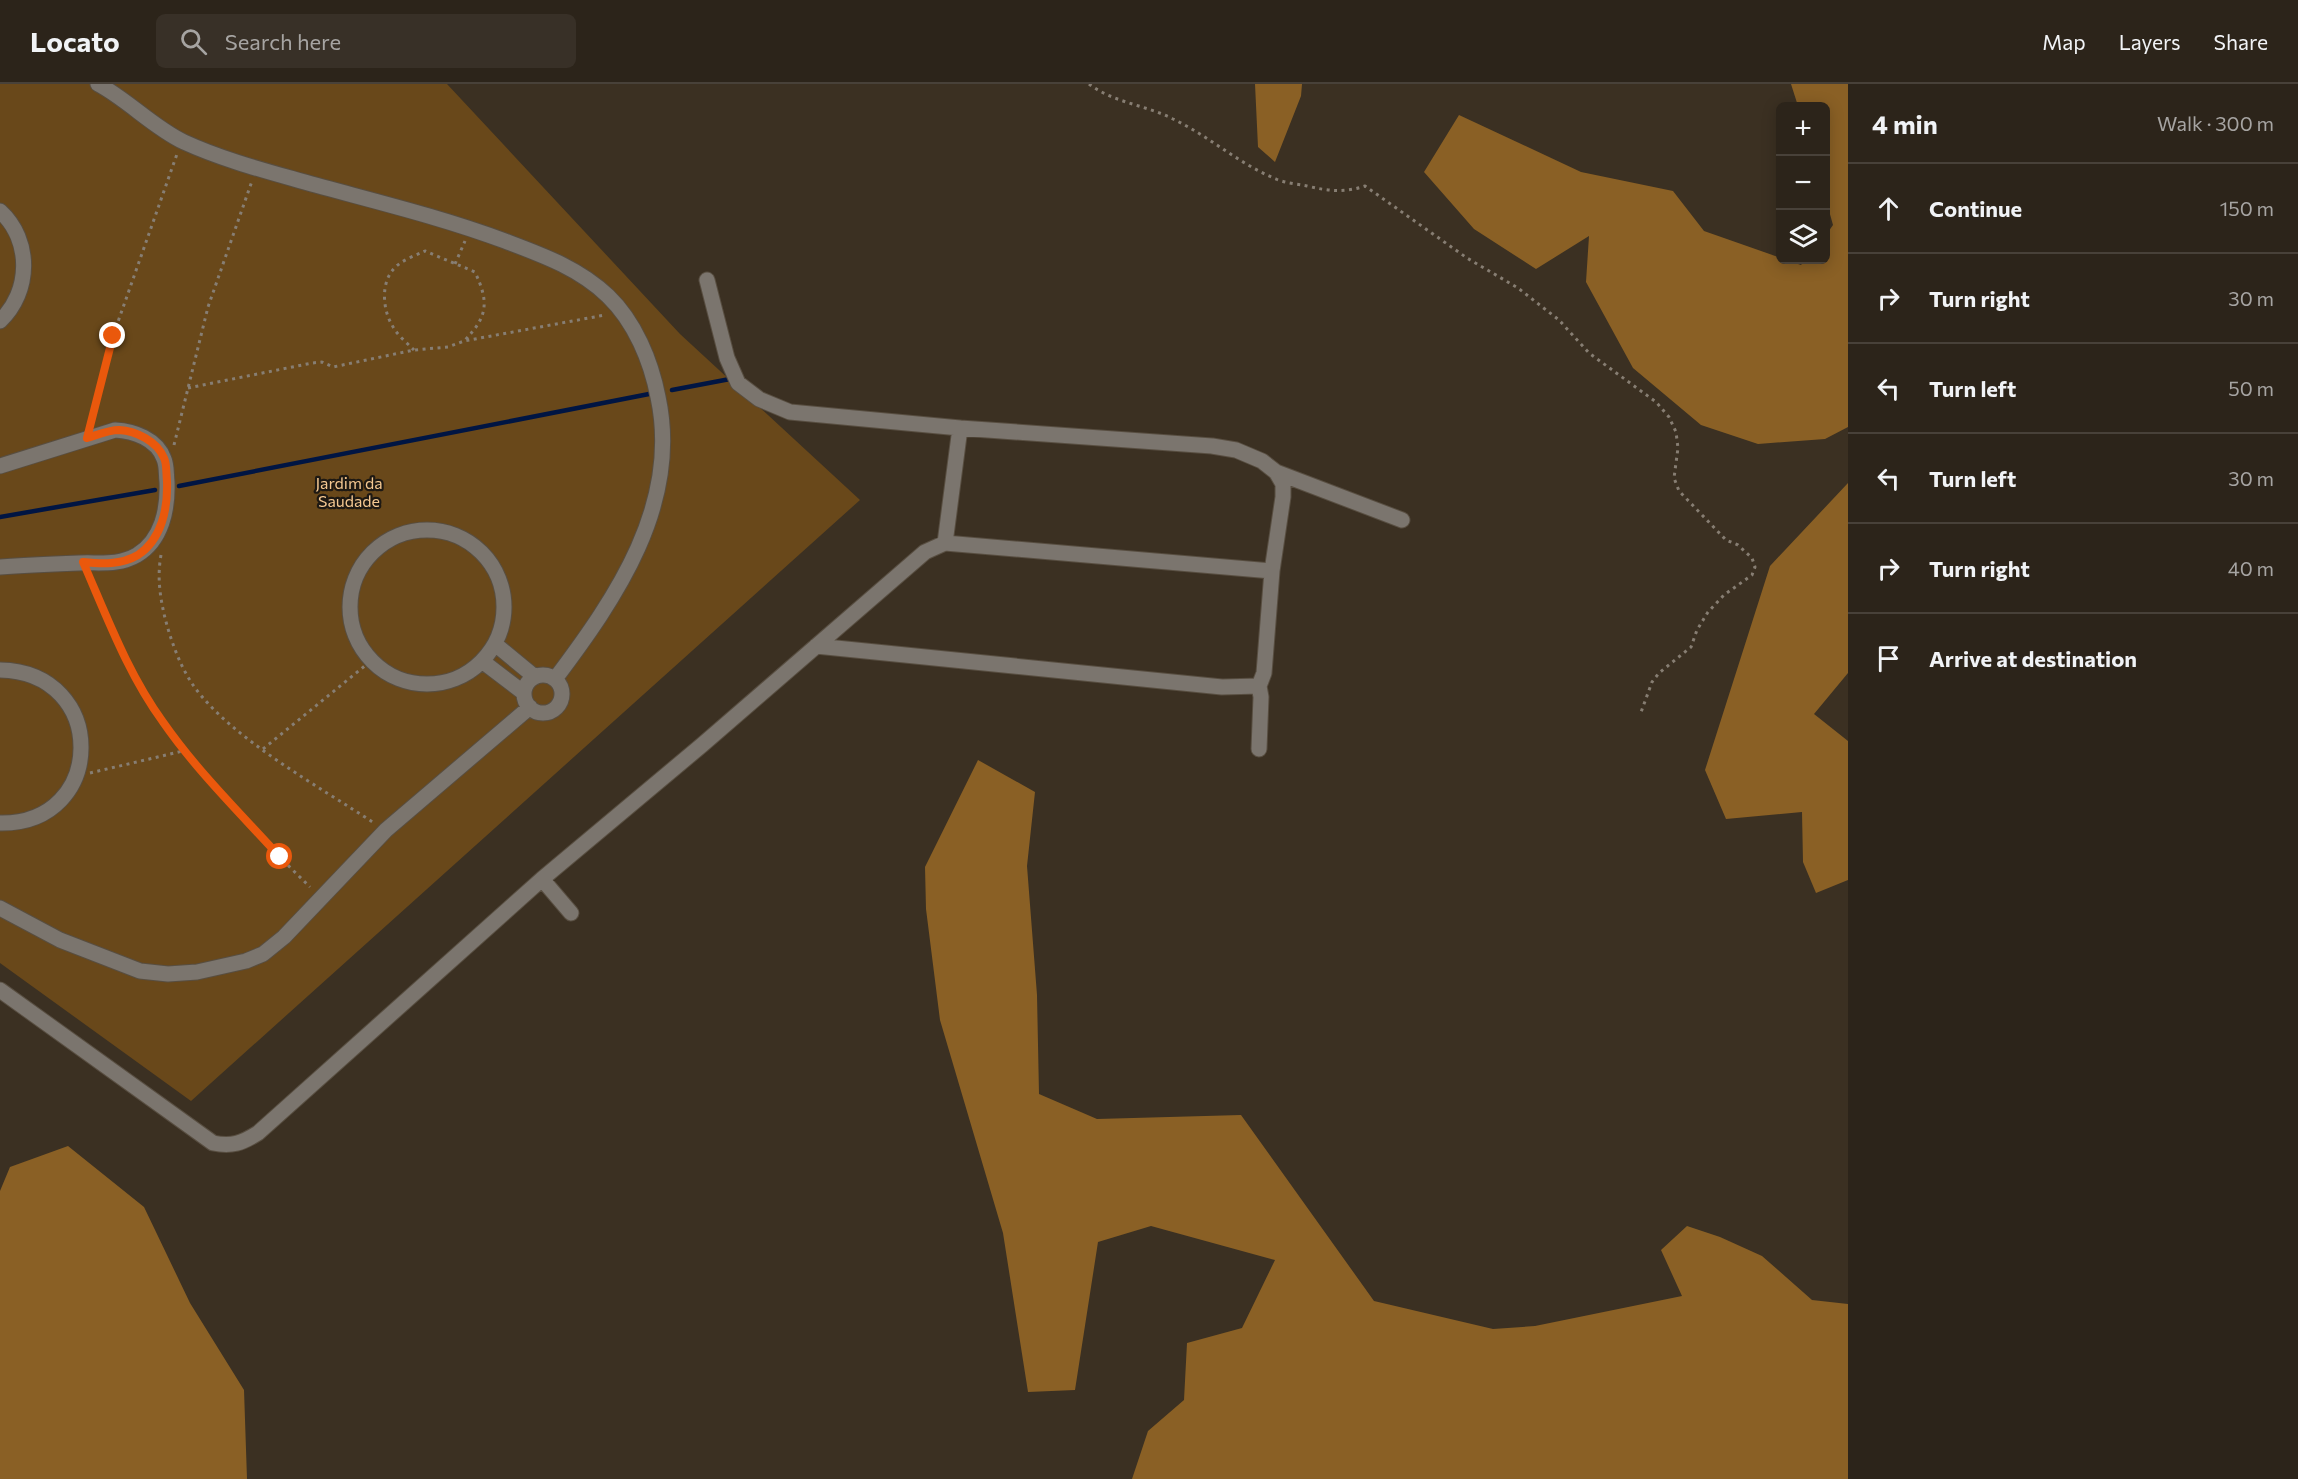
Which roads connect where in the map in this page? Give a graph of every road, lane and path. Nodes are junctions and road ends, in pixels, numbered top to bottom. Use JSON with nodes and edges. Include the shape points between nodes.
{"nodes":[{"id":1,"x":98,"y":84,"type":"edge"},
{"id":2,"x":1089,"y":84,"type":"edge"},
{"id":3,"x":182,"y":141,"type":"junction"},
{"id":4,"x":256,"y":169,"type":"junction"},
{"id":5,"x":0,"y":211,"type":"edge"},
{"id":6,"x":471,"y":228,"type":"junction"},
{"id":7,"x":455,"y":264,"type":"junction"},
{"id":8,"x":707,"y":280,"type":"dead end"},
{"id":9,"x":621,"y":312,"type":"junction"},
{"id":10,"x":0,"y":321,"type":"edge"},
{"id":11,"x":464,"y":341,"type":"junction"},
{"id":12,"x":414,"y":350,"type":"junction"},
{"id":13,"x":188,"y":388,"type":"junction"},
{"id":14,"x":960,"y":428,"type":"junction"},
{"id":15,"x":87,"y":438,"type":"junction"},
{"id":16,"x":0,"y":466,"type":"edge"},
{"id":17,"x":166,"y":466,"type":"junction"},
{"id":18,"x":1276,"y":471,"type":"junction"},
{"id":19,"x":1402,"y":520,"type":"dead end"},
{"id":20,"x":158,"y":532,"type":"junction"},
{"id":21,"x":945,"y":543,"type":"junction"},
{"id":22,"x":83,"y":562,"type":"junction"},
{"id":23,"x":0,"y":567,"type":"edge"},
{"id":24,"x":1272,"y":571,"type":"junction"},
{"id":25,"x":495,"y":644,"type":"junction"},
{"id":26,"x":816,"y":646,"type":"junction"},
{"id":27,"x":372,"y":660,"type":"junction"},
{"id":28,"x":482,"y":661,"type":"junction"},
{"id":29,"x":0,"y":670,"type":"edge"},
{"id":30,"x":536,"y":677,"type":"junction"},
{"id":31,"x":555,"y":679,"type":"junction"},
{"id":32,"x":1259,"y":686,"type":"junction"},
{"id":33,"x":527,"y":700,"type":"junction"},
{"id":34,"x":1640,"y":715,"type":"dead end"},
{"id":35,"x":263,"y":749,"type":"junction"},
{"id":36,"x":1259,"y":749,"type":"dead end"},
{"id":37,"x":183,"y":750,"type":"junction"},
{"id":38,"x":76,"y":776,"type":"junction"},
{"id":39,"x":0,"y":823,"type":"edge"},
{"id":40,"x":386,"y":830,"type":"junction"},
{"id":41,"x":542,"y":879,"type":"junction"},
{"id":42,"x":322,"y":899,"type":"junction"},
{"id":43,"x":0,"y":908,"type":"edge"},
{"id":44,"x":571,"y":913,"type":"dead end"},
{"id":45,"x":0,"y":990,"type":"edge"}],
"edges":[{"from":1,"to":3,"type":"street"},
{"from":2,"to":34,"type":"path","via":[[1115,99],[1170,117],[1277,180],[1334,192],[1365,186],[1467,258],[1518,288],[1558,320],[1589,353],[1656,402],[1670,417],[1678,448],[1674,478],[1679,491],[1726,540],[1747,551],[1755,567],[1752,575],[1708,612],[1685,654],[1659,673]]},
{"from":3,"to":4,"type":"street"},
{"from":3,"to":15,"type":"path","via":[[113,336]]},
{"from":4,"to":6,"type":"street"},
{"from":4,"to":13,"type":"path","via":[[208,307]]},
{"from":5,"to":10,"type":"street","via":[[17,234],[24,276],[19,296]]},
{"from":6,"to":7,"type":"path"},
{"from":6,"to":9,"type":"street","via":[[576,271],[609,297]]},
{"from":7,"to":11,"type":"path","via":[[475,272],[484,291],[485,308],[476,329]]},
{"from":7,"to":12,"type":"path","via":[[425,252],[392,271],[384,293],[385,307],[392,325]]},
{"from":8,"to":14,"type":"street","via":[[727,358],[738,383],[759,399],[790,412]]},
{"from":9,"to":11,"type":"path"},
{"from":9,"to":31,"type":"street","via":[[636,335],[656,384],[663,447],[660,480],[639,549],[591,632]]},
{"from":11,"to":12,"type":"path","via":[[448,347]]},
{"from":12,"to":13,"type":"path","via":[[333,368],[322,362],[312,363]]},
{"from":13,"to":17,"type":"path"},
{"from":14,"to":18,"type":"street","via":[[1212,446],[1236,450]]},
{"from":14,"to":21,"type":"street"},
{"from":15,"to":16,"type":"street"},
{"from":15,"to":17,"type":"street","via":[[115,430],[136,433],[156,446]]},
{"from":17,"to":20,"type":"street","via":[[167,499]]},
{"from":18,"to":19,"type":"street"},
{"from":18,"to":24,"type":"street","via":[[1284,497]]},
{"from":20,"to":22,"type":"street","via":[[148,547],[124,561]]},
{"from":20,"to":35,"type":"path","via":[[163,543],[159,574],[162,604],[181,664],[211,706]]},
{"from":21,"to":24,"type":"street"},
{"from":21,"to":26,"type":"street","via":[[925,552]]},
{"from":22,"to":23,"type":"street"},
{"from":22,"to":37,"type":"path","via":[[135,678]]},
{"from":24,"to":32,"type":"street","via":[[1264,673]]},
{"from":25,"to":27,"type":"street","via":[[504,603],[500,582],[490,563],[458,537],[417,530],[396,536],[379,547],[364,562],[354,581],[352,623],[359,643]]},
{"from":25,"to":28,"type":"street"},
{"from":25,"to":30,"type":"street"},
{"from":26,"to":32,"type":"street","via":[[1222,687]]},
{"from":26,"to":41,"type":"street"},
{"from":27,"to":28,"type":"street","via":[[397,677],[427,684],[466,674]]},
{"from":27,"to":35,"type":"path"},
{"from":28,"to":33,"type":"street"},
{"from":29,"to":38,"type":"street","via":[[35,676],[66,700],[81,736]]},
{"from":30,"to":31,"type":"street","via":[[546,675]]},
{"from":30,"to":33,"type":"street","via":[[528,683]]},
{"from":31,"to":33,"type":"street","via":[[562,693],[557,707],[543,713]]},
{"from":32,"to":36,"type":"street"},
{"from":33,"to":40,"type":"street"},
{"from":35,"to":40,"type":"path"},
{"from":37,"to":38,"type":"path"},
{"from":37,"to":42,"type":"path"},
{"from":38,"to":39,"type":"street","via":[[52,808],[34,818]]},
{"from":40,"to":42,"type":"street"},
{"from":41,"to":44,"type":"street"},
{"from":41,"to":45,"type":"street","via":[[258,1133],[242,1143],[213,1143]]},
{"from":42,"to":43,"type":"street","via":[[263,954],[221,968],[168,974],[140,971],[104,958],[20,921]]}]}
